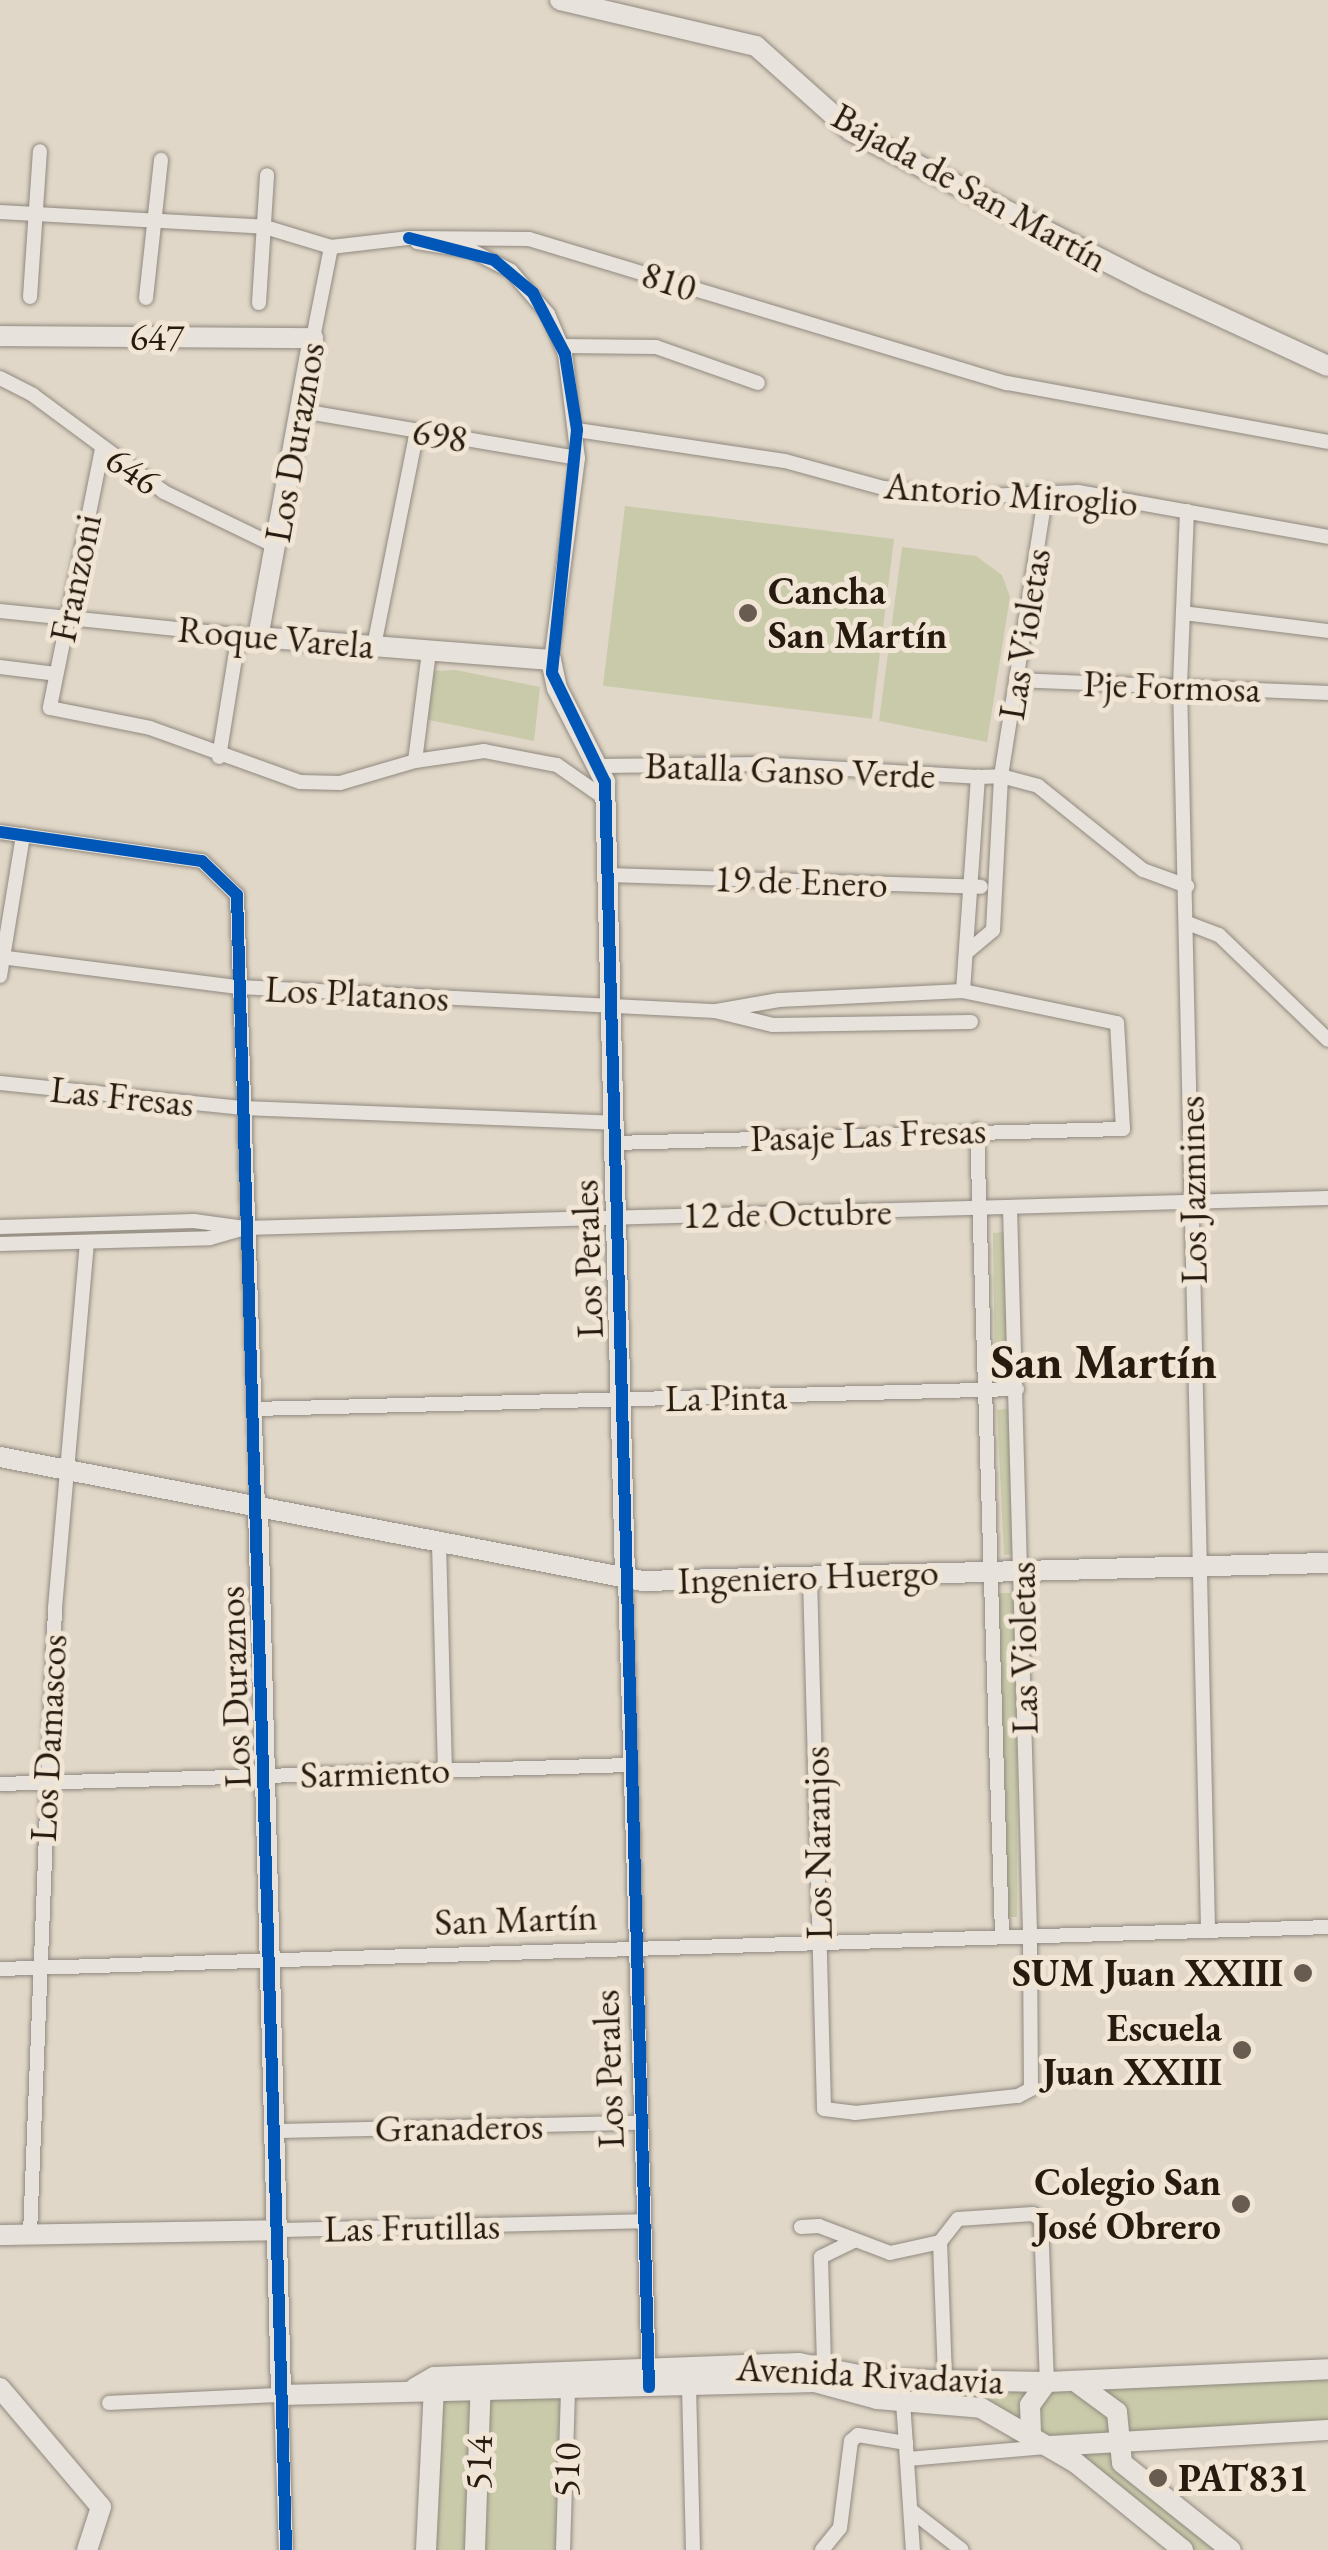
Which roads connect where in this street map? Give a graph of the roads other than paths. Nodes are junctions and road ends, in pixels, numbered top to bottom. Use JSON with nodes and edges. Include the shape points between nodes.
{"nodes":[{"id":1,"x":560,"y":0,"type":"edge"},
{"id":2,"x":40,"y":151,"type":"dead end"},
{"id":3,"x":161,"y":160,"type":"dead end"},
{"id":4,"x":266,"y":175,"type":"dead end"},
{"id":5,"x":0,"y":212,"type":"edge"},
{"id":6,"x":34,"y":213,"type":"junction"},
{"id":7,"x":154,"y":220,"type":"junction"},
{"id":8,"x":265,"y":227,"type":"junction"},
{"id":9,"x":409,"y":238,"type":"junction"},
{"id":10,"x":331,"y":247,"type":"junction"},
{"id":11,"x":30,"y":297,"type":"dead end"},
{"id":12,"x":146,"y":298,"type":"dead end"},
{"id":13,"x":259,"y":303,"type":"dead end"},
{"id":14,"x":0,"y":336,"type":"edge"},
{"id":15,"x":313,"y":338,"type":"junction"},
{"id":16,"x":563,"y":346,"type":"junction"},
{"id":17,"x":1328,"y":351,"type":"edge"},
{"id":18,"x":1302,"y":354,"type":"junction"},
{"id":19,"x":1328,"y":366,"type":"edge"},
{"id":20,"x":0,"y":378,"type":"edge"},
{"id":21,"x":758,"y":383,"type":"dead end"},
{"id":22,"x":302,"y":411,"type":"junction"},
{"id":23,"x":577,"y":430,"type":"junction"},
{"id":24,"x":416,"y":431,"type":"junction"},
{"id":25,"x":1328,"y":442,"type":"edge"},
{"id":26,"x":102,"y":449,"type":"junction"},
{"id":27,"x":578,"y":458,"type":"junction"},
{"id":28,"x":1046,"y":491,"type":"junction"},
{"id":29,"x":1187,"y":511,"type":"junction"},
{"id":30,"x":1328,"y":537,"type":"edge"},
{"id":31,"x":275,"y":546,"type":"junction"},
{"id":32,"x":0,"y":611,"type":"edge"},
{"id":33,"x":1183,"y":614,"type":"junction"},
{"id":34,"x":66,"y":617,"type":"junction"},
{"id":35,"x":1328,"y":631,"type":"edge"},
{"id":36,"x":249,"y":635,"type":"junction"},
{"id":37,"x":374,"y":646,"type":"junction"},
{"id":38,"x":429,"y":651,"type":"junction"},
{"id":39,"x":551,"y":660,"type":"junction"},
{"id":40,"x":0,"y":668,"type":"edge"},
{"id":41,"x":56,"y":674,"type":"junction"},
{"id":42,"x":1016,"y":680,"type":"junction"},
{"id":43,"x":1180,"y":685,"type":"junction"},
{"id":44,"x":1328,"y":693,"type":"edge"},
{"id":45,"x":50,"y":708,"type":"joint"},
{"id":46,"x":219,"y":757,"type":"junction"},
{"id":47,"x":415,"y":761,"type":"junction"},
{"id":48,"x":602,"y":766,"type":"junction"},
{"id":49,"x":1000,"y":776,"type":"junction"},
{"id":50,"x":978,"y":777,"type":"junction"},
{"id":51,"x":606,"y":799,"type":"junction"},
{"id":52,"x":0,"y":832,"type":"edge"},
{"id":53,"x":23,"y":835,"type":"junction"},
{"id":54,"x":607,"y":875,"type":"junction"},
{"id":55,"x":1187,"y":886,"type":"junction"},
{"id":56,"x":974,"y":887,"type":"junction"},
{"id":57,"x":996,"y":888,"type":"junction"},
{"id":58,"x":1190,"y":924,"type":"junction"},
{"id":59,"x":968,"y":952,"type":"junction"},
{"id":60,"x":2,"y":957,"type":"edge"},
{"id":61,"x":0,"y":976,"type":"edge"},
{"id":62,"x":239,"y":988,"type":"junction"},
{"id":63,"x":963,"y":991,"type":"junction"},
{"id":64,"x":609,"y":1006,"type":"junction"},
{"id":65,"x":716,"y":1011,"type":"junction"},
{"id":66,"x":971,"y":1022,"type":"dead end"},
{"id":67,"x":1328,"y":1040,"type":"edge"},
{"id":68,"x":0,"y":1084,"type":"edge"},
{"id":69,"x":244,"y":1108,"type":"junction"},
{"id":70,"x":1122,"y":1129,"type":"joint"},
{"id":71,"x":977,"y":1130,"type":"junction"},
{"id":72,"x":614,"y":1133,"type":"junction"},
{"id":73,"x":1328,"y":1198,"type":"edge"},
{"id":74,"x":1191,"y":1202,"type":"junction"},
{"id":75,"x":1010,"y":1207,"type":"junction"},
{"id":76,"x":982,"y":1208,"type":"junction"},
{"id":77,"x":616,"y":1217,"type":"junction"},
{"id":78,"x":0,"y":1226,"type":"edge"},
{"id":79,"x":245,"y":1228,"type":"junction"},
{"id":80,"x":87,"y":1243,"type":"junction"},
{"id":81,"x":0,"y":1244,"type":"edge"},
{"id":82,"x":1017,"y":1389,"type":"junction"},
{"id":83,"x":988,"y":1392,"type":"junction"},
{"id":84,"x":621,"y":1400,"type":"junction"},
{"id":85,"x":254,"y":1409,"type":"junction"},
{"id":86,"x":0,"y":1457,"type":"edge"},
{"id":87,"x":68,"y":1469,"type":"junction"},
{"id":88,"x":258,"y":1508,"type":"junction"},
{"id":89,"x":440,"y":1543,"type":"junction"},
{"id":90,"x":1328,"y":1563,"type":"edge"},
{"id":91,"x":1202,"y":1565,"type":"junction"},
{"id":92,"x":1022,"y":1570,"type":"junction"},
{"id":93,"x":993,"y":1571,"type":"junction"},
{"id":94,"x":810,"y":1577,"type":"junction"},
{"id":95,"x":625,"y":1579,"type":"junction"},
{"id":96,"x":630,"y":1765,"type":"junction"},
{"id":97,"x":445,"y":1770,"type":"junction"},
{"id":98,"x":267,"y":1775,"type":"junction"},
{"id":99,"x":45,"y":1783,"type":"junction"},
{"id":100,"x":0,"y":1784,"type":"edge"},
{"id":101,"x":1328,"y":1927,"type":"edge"},
{"id":102,"x":1208,"y":1930,"type":"junction"},
{"id":103,"x":1030,"y":1933,"type":"junction"},
{"id":104,"x":1002,"y":1934,"type":"junction"},
{"id":105,"x":819,"y":1938,"type":"junction"},
{"id":106,"x":634,"y":1944,"type":"junction"},
{"id":107,"x":272,"y":1960,"type":"junction"},
{"id":108,"x":36,"y":1969,"type":"junction"},
{"id":109,"x":0,"y":1970,"type":"edge"},
{"id":110,"x":824,"y":2109,"type":"joint"},
{"id":111,"x":640,"y":2122,"type":"junction"},
{"id":112,"x":277,"y":2131,"type":"junction"},
{"id":113,"x":644,"y":2221,"type":"junction"},
{"id":114,"x":801,"y":2227,"type":"dead end"},
{"id":115,"x":279,"y":2230,"type":"junction"},
{"id":116,"x":30,"y":2234,"type":"junction"},
{"id":117,"x":0,"y":2235,"type":"edge"},
{"id":118,"x":854,"y":2241,"type":"junction"},
{"id":119,"x":940,"y":2242,"type":"junction"},
{"id":120,"x":824,"y":2365,"type":"junction"},
{"id":121,"x":1328,"y":2369,"type":"edge"},
{"id":122,"x":649,"y":2378,"type":"junction"},
{"id":123,"x":945,"y":2380,"type":"junction"},
{"id":124,"x":1075,"y":2381,"type":"junction"},
{"id":125,"x":1047,"y":2382,"type":"junction"},
{"id":126,"x":481,"y":2384,"type":"junction"},
{"id":127,"x":689,"y":2386,"type":"junction"},
{"id":128,"x":428,"y":2387,"type":"junction"},
{"id":129,"x":0,"y":2388,"type":"edge"},
{"id":130,"x":568,"y":2390,"type":"junction"},
{"id":131,"x":517,"y":2392,"type":"junction"},
{"id":132,"x":281,"y":2395,"type":"junction"},
{"id":133,"x":902,"y":2401,"type":"junction"},
{"id":134,"x":109,"y":2403,"type":"dead end"},
{"id":135,"x":1328,"y":2430,"type":"edge"},
{"id":136,"x":479,"y":2433,"type":"junction"},
{"id":137,"x":1031,"y":2433,"type":"junction"},
{"id":138,"x":906,"y":2442,"type":"junction"},
{"id":139,"x":1119,"y":2442,"type":"junction"},
{"id":140,"x":1050,"y":2446,"type":"junction"},
{"id":141,"x":908,"y":2459,"type":"junction"},
{"id":142,"x":912,"y":2512,"type":"junction"},
{"id":143,"x":87,"y":2550,"type":"edge"},
{"id":144,"x":286,"y":2550,"type":"edge"},
{"id":145,"x":426,"y":2550,"type":"edge"},
{"id":146,"x":474,"y":2550,"type":"edge"},
{"id":147,"x":563,"y":2550,"type":"edge"},
{"id":148,"x":693,"y":2550,"type":"edge"},
{"id":149,"x":822,"y":2550,"type":"edge"},
{"id":150,"x":913,"y":2550,"type":"edge"},
{"id":151,"x":962,"y":2550,"type":"edge"},
{"id":152,"x":1183,"y":2550,"type":"edge"},
{"id":153,"x":1231,"y":2550,"type":"edge"}],
"edges":[{"from":1,"to":18,"type":"main road","name":"Bajada de San Martín","via":[[756,46],[851,130]]},
{"from":2,"to":6,"type":"street"},
{"from":3,"to":7,"type":"street"},
{"from":4,"to":8,"type":"street"},
{"from":5,"to":6,"type":"street","name":"810"},
{"from":6,"to":7,"type":"street","name":"810"},
{"from":6,"to":11,"type":"street"},
{"from":7,"to":8,"type":"street","name":"810"},
{"from":7,"to":12,"type":"street"},
{"from":8,"to":10,"type":"street","name":"810"},
{"from":8,"to":13,"type":"street"},
{"from":9,"to":10,"type":"street","name":"810"},
{"from":9,"to":16,"type":"street","name":"Los Perales","via":[[472,251],[511,271],[548,314]]},
{"from":9,"to":25,"type":"street","name":"810","via":[[529,239],[1007,384]]},
{"from":10,"to":15,"type":"street","name":"Los Duraznos"},
{"from":14,"to":15,"type":"main road","name":"647"},
{"from":15,"to":22,"type":"main road","name":"Los Duraznos"},
{"from":16,"to":21,"type":"street","via":[[656,348]]},
{"from":16,"to":23,"type":"street","name":"Los Perales"},
{"from":17,"to":18,"type":"main road"},
{"from":18,"to":19,"type":"main road","name":"Bajada de San Martín"},
{"from":20,"to":26,"type":"street","name":"646"},
{"from":22,"to":24,"type":"street","name":"698"},
{"from":22,"to":31,"type":"main road","name":"Los Duraznos"},
{"from":23,"to":27,"type":"street","name":"Los Perales"},
{"from":23,"to":28,"type":"street","name":"Antorio Miroglio","via":[[785,461],[931,494]]},
{"from":24,"to":27,"type":"street","name":"698"},
{"from":24,"to":37,"type":"street"},
{"from":26,"to":31,"type":"street","name":"646","via":[[164,492]]},
{"from":26,"to":34,"type":"street","name":"Franzoni"},
{"from":27,"to":39,"type":"street","name":"Los Perales"},
{"from":28,"to":29,"type":"street","name":"Antorio Miroglio"},
{"from":28,"to":42,"type":"street","name":"Las Violetas"},
{"from":29,"to":30,"type":"street","name":"Antorio Miroglio"},
{"from":29,"to":33,"type":"street","name":"Los Jazmines"},
{"from":31,"to":36,"type":"main road","name":"Los Duraznos"},
{"from":32,"to":34,"type":"street","name":"Roque Varela"},
{"from":33,"to":35,"type":"street"},
{"from":33,"to":43,"type":"street","name":"Los Jazmines"},
{"from":34,"to":36,"type":"street","name":"Roque Varela"},
{"from":34,"to":41,"type":"street","name":"Franzoni"},
{"from":36,"to":37,"type":"main road","name":"Roque Varela"},
{"from":36,"to":46,"type":"street","name":"Los Duraznos"},
{"from":37,"to":38,"type":"main road","name":"Roque Varela"},
{"from":38,"to":39,"type":"main road","name":"Roque Varela"},
{"from":38,"to":47,"type":"street"},
{"from":39,"to":48,"type":"main road","name":"Los Perales","via":[[557,688]]},
{"from":40,"to":41,"type":"street"},
{"from":41,"to":45,"type":"street","name":"Franzoni"},
{"from":42,"to":43,"type":"street","name":"Pje Formosa"},
{"from":42,"to":49,"type":"street","name":"Las Violetas"},
{"from":43,"to":44,"type":"street","name":"Pje Formosa"},
{"from":43,"to":55,"type":"street","name":"Los Jazmines"},
{"from":45,"to":46,"type":"street","name":"Batalla Ganso Verde","via":[[150,728]]},
{"from":46,"to":47,"type":"street","name":"Batalla Ganso Verde","via":[[319,784]]},
{"from":47,"to":51,"type":"street","name":"Batalla Ganso Verde","via":[[484,751],[528,756],[557,766]]},
{"from":48,"to":50,"type":"street","name":"Batalla Ganso Verde","via":[[761,764]]},
{"from":48,"to":51,"type":"main road","name":"Los Perales"},
{"from":49,"to":50,"type":"street"},
{"from":49,"to":55,"type":"street","via":[[1038,786],[1143,870]]},
{"from":49,"to":57,"type":"street","name":"Las Violetas"},
{"from":50,"to":56,"type":"street","name":"Las Violetas"},
{"from":51,"to":54,"type":"main road","name":"Los Perales"},
{"from":52,"to":53,"type":"street"},
{"from":53,"to":60,"type":"street"},
{"from":53,"to":62,"type":"street","name":"Los Duraznos","via":[[202,860],[231,883]]},
{"from":54,"to":56,"type":"street","name":"19 de Enero"},
{"from":54,"to":64,"type":"main road","name":"Los Perales"},
{"from":55,"to":58,"type":"street","name":"Los Jazmines"},
{"from":56,"to":57,"type":"street","name":"19 de Enero"},
{"from":56,"to":59,"type":"street","name":"Las Violetas"},
{"from":57,"to":59,"type":"street","name":"Las Violetas","via":[[993,930]]},
{"from":58,"to":67,"type":"street","via":[[1219,934]]},
{"from":58,"to":74,"type":"street","name":"Los Jazmines"},
{"from":59,"to":63,"type":"street","name":"Las Violetas"},
{"from":60,"to":61,"type":"street"},
{"from":60,"to":62,"type":"street","name":"Los Platanos"},
{"from":62,"to":64,"type":"street","name":"Los Platanos"},
{"from":62,"to":69,"type":"street","name":"Los Duraznos"},
{"from":63,"to":65,"type":"street","name":"Los Platanos","via":[[779,1000]]},
{"from":63,"to":70,"type":"street","name":"Los Platanos","via":[[1116,1023]]},
{"from":64,"to":65,"type":"street","name":"Los Platanos"},
{"from":64,"to":72,"type":"main road","name":"Los Perales"},
{"from":65,"to":66,"type":"street","name":"Los Platanos","via":[[773,1025]]},
{"from":68,"to":69,"type":"street","name":"Las Fresas"},
{"from":69,"to":72,"type":"street","name":"Pasaje Las Fresas"},
{"from":69,"to":79,"type":"street","name":"Los Duraznos"},
{"from":70,"to":71,"type":"street","name":"Pasaje Las Fresas"},
{"from":71,"to":72,"type":"street","name":"Pasaje Las Fresas"},
{"from":71,"to":76,"type":"street","name":"Las Violetas"},
{"from":72,"to":77,"type":"main road","name":"Los Perales"},
{"from":73,"to":74,"type":"street","name":"12 de Octubre"},
{"from":74,"to":75,"type":"street","name":"12 de Octubre"},
{"from":74,"to":91,"type":"street","name":"Los Jazmines"},
{"from":75,"to":76,"type":"street","name":"12 de Octubre"},
{"from":75,"to":82,"type":"street","name":"Las Violetas"},
{"from":76,"to":77,"type":"street","name":"12 de Octubre"},
{"from":76,"to":83,"type":"street","name":"Las Violetas"},
{"from":77,"to":79,"type":"street","name":"12 de Octubre"},
{"from":77,"to":84,"type":"main road","name":"Los Perales"},
{"from":78,"to":79,"type":"street","name":"12 de Octubre","via":[[194,1221]]},
{"from":79,"to":80,"type":"street","name":"12 de Octubre","via":[[210,1238]]},
{"from":79,"to":85,"type":"street","name":"Los Duraznos"},
{"from":80,"to":81,"type":"street","name":"12 de Octubre"},
{"from":80,"to":87,"type":"street","name":"Los Damascos"},
{"from":82,"to":83,"type":"street","name":"La Pinta"},
{"from":82,"to":92,"type":"street","name":"Las Violetas"},
{"from":83,"to":84,"type":"street","name":"La Pinta"},
{"from":83,"to":93,"type":"street","name":"Las Violetas"},
{"from":84,"to":85,"type":"street","name":"La Pinta"},
{"from":84,"to":95,"type":"main road","name":"Los Perales"},
{"from":85,"to":88,"type":"street","name":"Los Duraznos"},
{"from":86,"to":87,"type":"main road","name":"Ingeniero Huergo"},
{"from":87,"to":88,"type":"main road","name":"Ingeniero Huergo"},
{"from":87,"to":99,"type":"street","name":"Los Damascos"},
{"from":88,"to":89,"type":"main road","name":"Ingeniero Huergo"},
{"from":88,"to":98,"type":"main road","name":"Los Duraznos"},
{"from":89,"to":95,"type":"main road","name":"Ingeniero Huergo"},
{"from":89,"to":97,"type":"street"},
{"from":90,"to":91,"type":"main road","name":"Ingeniero Huergo"},
{"from":91,"to":92,"type":"main road","name":"Ingeniero Huergo"},
{"from":91,"to":102,"type":"street","name":"Los Jazmines"},
{"from":92,"to":93,"type":"main road","name":"Ingeniero Huergo"},
{"from":92,"to":103,"type":"street","name":"Las Violetas"},
{"from":93,"to":94,"type":"main road","name":"Ingeniero Huergo"},
{"from":93,"to":104,"type":"street","name":"Las Violetas"},
{"from":94,"to":95,"type":"main road","name":"Ingeniero Huergo"},
{"from":94,"to":105,"type":"street","name":"Los Naranjos"},
{"from":95,"to":96,"type":"street","name":"Los Perales"},
{"from":96,"to":97,"type":"street","name":"Sarmiento"},
{"from":96,"to":106,"type":"street","name":"Los Perales"},
{"from":97,"to":98,"type":"street","name":"Sarmiento"},
{"from":98,"to":99,"type":"street","name":"Sarmiento"},
{"from":98,"to":107,"type":"main road","name":"Los Duraznos"},
{"from":99,"to":100,"type":"street","name":"Sarmiento"},
{"from":99,"to":108,"type":"street","name":"Los Damascos"},
{"from":101,"to":102,"type":"street","name":"San Martín"},
{"from":102,"to":103,"type":"street","name":"San Martín"},
{"from":103,"to":104,"type":"street","name":"San Martín"},
{"from":103,"to":110,"type":"street","name":"Las Violetas","via":[[1031,2089],[963,2105]]},
{"from":104,"to":105,"type":"street","name":"San Martín"},
{"from":105,"to":106,"type":"street","name":"San Martín"},
{"from":105,"to":110,"type":"street","name":"Los Naranjos"},
{"from":106,"to":107,"type":"street","name":"San Martín"},
{"from":106,"to":111,"type":"street","name":"Los Perales"},
{"from":107,"to":108,"type":"street","name":"San Martín"},
{"from":107,"to":112,"type":"main road","name":"Los Duraznos"},
{"from":108,"to":109,"type":"street","name":"San Martín"},
{"from":108,"to":116,"type":"street","name":"Los Damascos"},
{"from":111,"to":112,"type":"street","name":"Granaderos"},
{"from":111,"to":113,"type":"street","name":"Los Perales"},
{"from":112,"to":115,"type":"main road","name":"Los Duraznos"},
{"from":113,"to":115,"type":"street","name":"Las Frutillas"},
{"from":113,"to":122,"type":"street","name":"Los Perales"},
{"from":114,"to":118,"type":"street","via":[[819,2226]]},
{"from":115,"to":116,"type":"main road","name":"Las Frutillas"},
{"from":115,"to":132,"type":"main road","name":"Los Duraznos"},
{"from":116,"to":117,"type":"main road","name":"Las Frutillas"},
{"from":118,"to":119,"type":"street","via":[[890,2253]]},
{"from":118,"to":120,"type":"street","via":[[821,2256]]},
{"from":119,"to":123,"type":"street"},
{"from":119,"to":125,"type":"street","via":[[958,2219],[1032,2214],[1041,2220]]},
{"from":120,"to":122,"type":"main road","name":"Avenida Rivadavia"},
{"from":120,"to":123,"type":"main road","name":"Avenida Rivadavia","via":[[878,2379]]},
{"from":121,"to":124,"type":"main road","name":"Avenida Rivadavia"},
{"from":122,"to":126,"type":"main road","name":"Avenida Rivadavia"},
{"from":122,"to":127,"type":"main road","name":"Avenida Rivadavia"},
{"from":122,"to":130,"type":"main road","name":"Avenida Rivadavia"},
{"from":123,"to":125,"type":"main road","name":"Avenida Rivadavia"},
{"from":124,"to":125,"type":"main road","name":"Avenida Rivadavia"},
{"from":124,"to":139,"type":"main road","via":[[1108,2400],[1120,2425]]},
{"from":125,"to":137,"type":"main road","via":[[1030,2405]]},
{"from":126,"to":128,"type":"main road","name":"Avenida Rivadavia"},
{"from":126,"to":131,"type":"main road","name":"Avenida Rivadavia"},
{"from":126,"to":136,"type":"main road","name":"514"},
{"from":127,"to":133,"type":"main road","name":"Avenida Rivadavia","via":[[815,2382]]},
{"from":127,"to":148,"type":"street"},
{"from":128,"to":132,"type":"main road","name":"Avenida Rivadavia"},
{"from":128,"to":145,"type":"main road","name":"514"},
{"from":129,"to":143,"type":"main road","via":[[101,2507]]},
{"from":130,"to":131,"type":"main road","name":"Avenida Rivadavia"},
{"from":130,"to":147,"type":"street","name":"510"},
{"from":131,"to":136,"type":"main road","via":[[488,2415]]},
{"from":132,"to":134,"type":"street"},
{"from":132,"to":144,"type":"street","name":"Los Duraznos"},
{"from":133,"to":137,"type":"main road","name":"Avenida Rivadavia","via":[[981,2408]]},
{"from":133,"to":138,"type":"street"},
{"from":135,"to":139,"type":"main road"},
{"from":136,"to":146,"type":"main road","name":"514"},
{"from":137,"to":140,"type":"main road","name":"Avenida Rivadavia"},
{"from":138,"to":141,"type":"street"},
{"from":138,"to":149,"type":"street","via":[[858,2435],[851,2441],[840,2528]]},
{"from":139,"to":140,"type":"main road"},
{"from":139,"to":153,"type":"main road","via":[[1122,2463]]},
{"from":140,"to":141,"type":"street"},
{"from":140,"to":152,"type":"main road","name":"Avenida Rivadavia"},
{"from":141,"to":142,"type":"street"},
{"from":142,"to":150,"type":"street"},
{"from":142,"to":151,"type":"street"}]}
